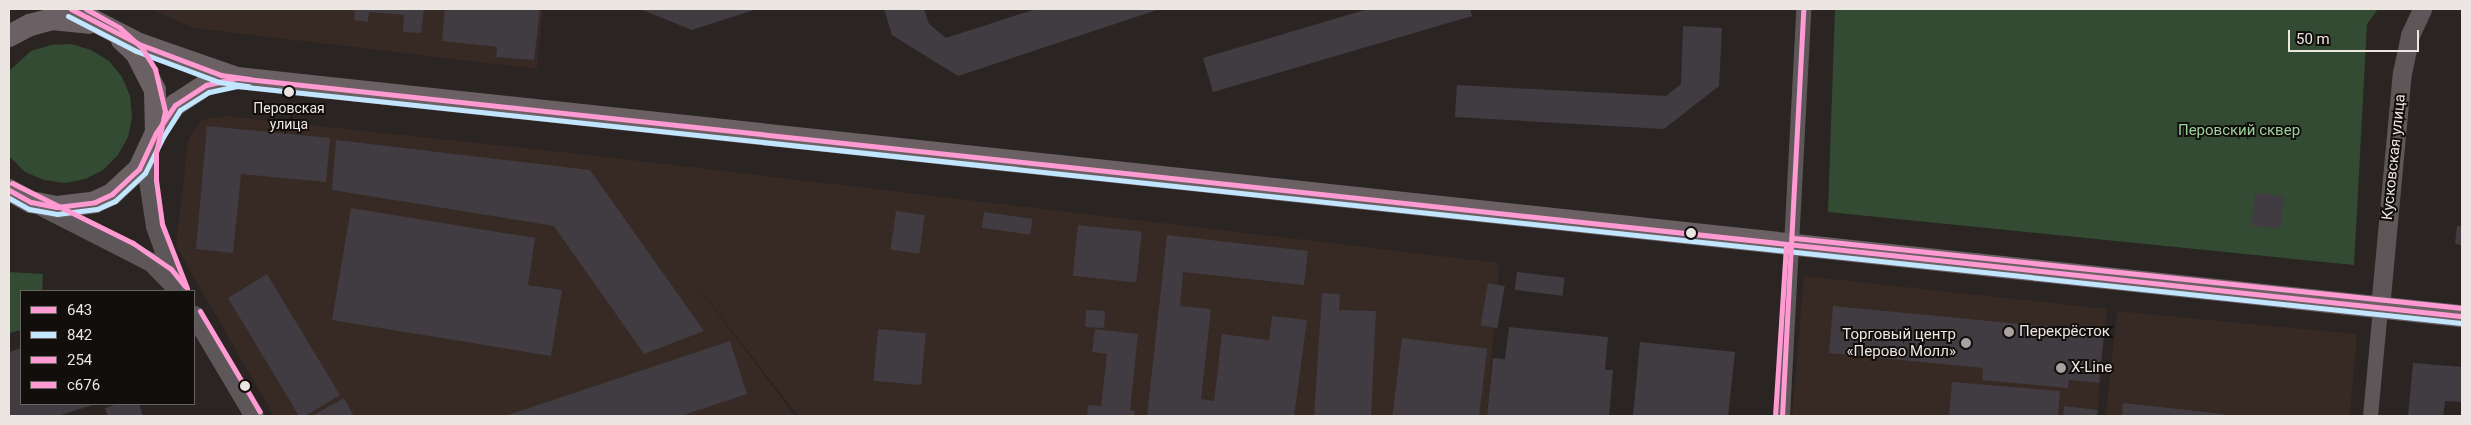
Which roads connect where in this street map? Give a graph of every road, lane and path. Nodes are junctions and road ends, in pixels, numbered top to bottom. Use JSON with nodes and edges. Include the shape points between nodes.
{"nodes":[{"id":1,"x":71,"y":9,"type":"edge"},
{"id":2,"x":1803,"y":9,"type":"edge"},
{"id":3,"x":2422,"y":9,"type":"edge"},
{"id":4,"x":95,"y":24,"type":"junction"},
{"id":5,"x":115,"y":34,"type":"junction"},
{"id":6,"x":9,"y":36,"type":"edge"},
{"id":7,"x":237,"y":78,"type":"junction"},
{"id":8,"x":152,"y":142,"type":"junction"},
{"id":9,"x":9,"y":190,"type":"edge"},
{"id":10,"x":31,"y":202,"type":"junction"},
{"id":11,"x":1792,"y":245,"type":"junction"},
{"id":12,"x":179,"y":290,"type":"edge"},
{"id":13,"x":180,"y":290,"type":"edge"},
{"id":14,"x":2380,"y":308,"type":"junction"},
{"id":15,"x":2462,"y":316,"type":"edge"},
{"id":16,"x":195,"y":317,"type":"edge"},
{"id":17,"x":254,"y":416,"type":"edge"},
{"id":18,"x":1782,"y":416,"type":"edge"},
{"id":19,"x":2370,"y":416,"type":"edge"}],
"edges":[{"from":1,"to":4,"type":"main road"},
{"from":2,"to":11,"type":"street"},
{"from":3,"to":14,"type":"street","name":"Кусковская улица","via":[[2410,35],[2402,73]]},
{"from":4,"to":5,"type":"main road"},
{"from":4,"to":6,"type":"main road","via":[[52,19],[30,25]]},
{"from":5,"to":7,"type":"main road"},
{"from":5,"to":8,"type":"main road","via":[[136,52],[148,72],[158,111]]},
{"from":7,"to":8,"type":"main road","via":[[191,92],[175,105]]},
{"from":7,"to":11,"type":"main road"},
{"from":8,"to":10,"type":"main road","via":[[128,182],[95,202],[57,207]]},
{"from":8,"to":13,"type":"street","via":[[148,180],[154,226]]},
{"from":9,"to":10,"type":"main road"},
{"from":10,"to":12,"type":"street","via":[[144,258]]},
{"from":11,"to":14,"type":"main road"},
{"from":11,"to":18,"type":"street"},
{"from":14,"to":15,"type":"main road"},
{"from":14,"to":19,"type":"street"},
{"from":16,"to":17,"type":"street"}]}
